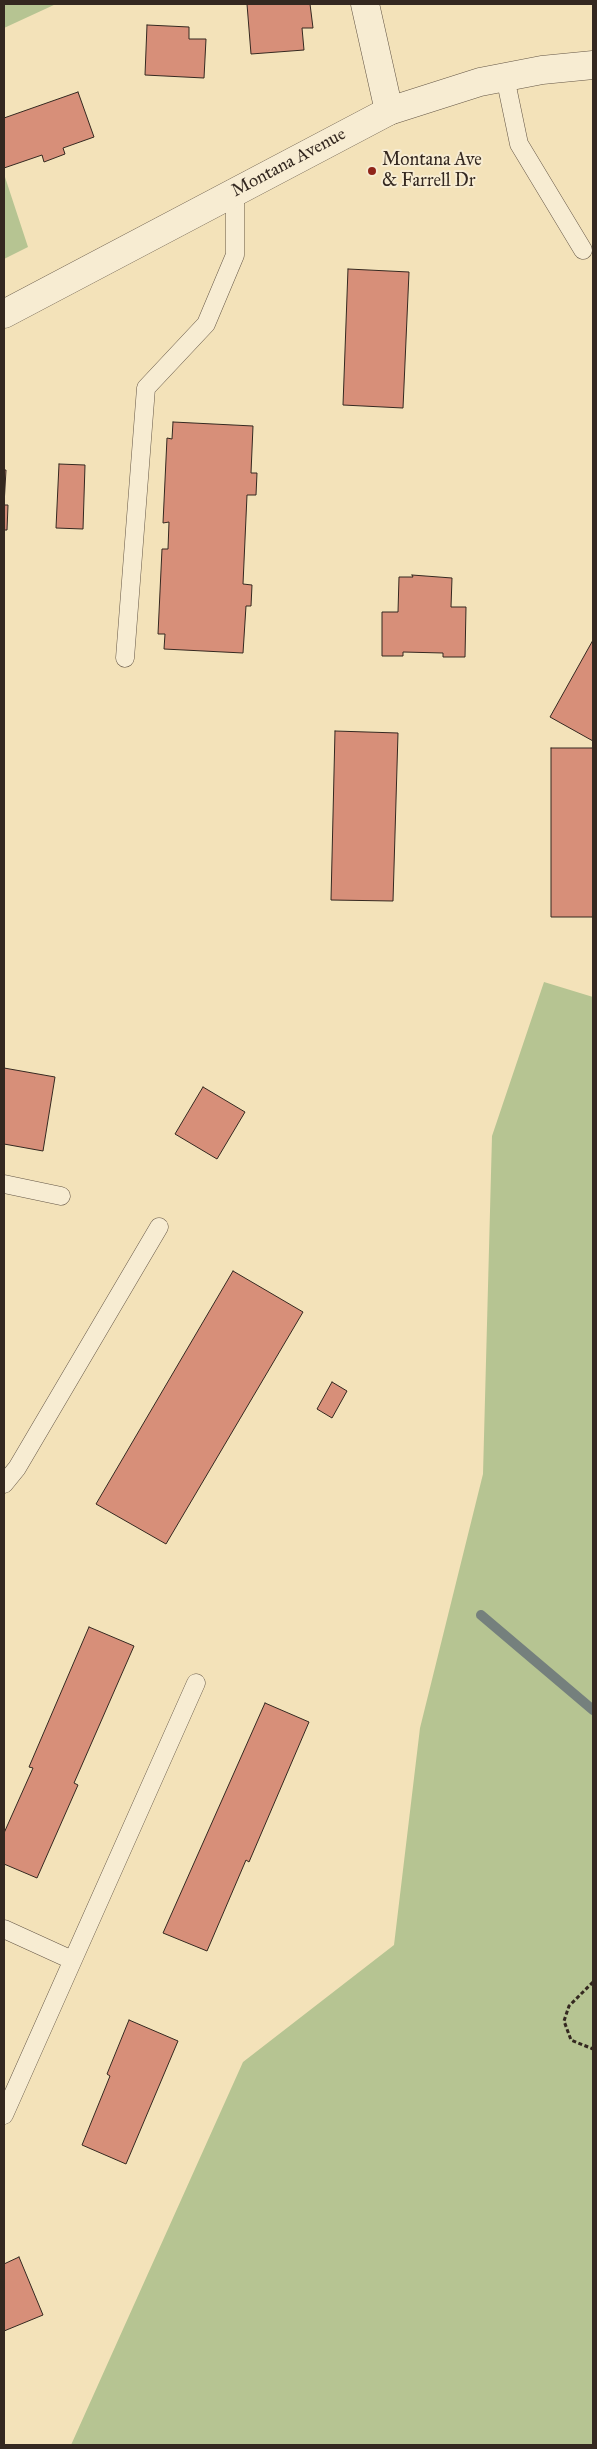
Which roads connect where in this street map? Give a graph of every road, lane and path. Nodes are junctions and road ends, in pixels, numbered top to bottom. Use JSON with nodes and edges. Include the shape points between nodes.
{"nodes":[{"id":1,"x":365,"y":4,"type":"edge"},
{"id":2,"x":593,"y":66,"type":"edge"},
{"id":3,"x":505,"y":77,"type":"junction"},
{"id":4,"x":389,"y":111,"type":"junction"},
{"id":5,"x":235,"y":192,"type":"junction"},
{"id":6,"x":583,"y":250,"type":"dead end"},
{"id":7,"x":4,"y":314,"type":"edge"},
{"id":8,"x":125,"y":658,"type":"dead end"},
{"id":9,"x":4,"y":1184,"type":"edge"},
{"id":10,"x":61,"y":1196,"type":"dead end"},
{"id":11,"x":159,"y":1227,"type":"dead end"},
{"id":12,"x":4,"y":1484,"type":"edge"},
{"id":13,"x":196,"y":1683,"type":"dead end"},
{"id":14,"x":4,"y":1929,"type":"edge"},
{"id":15,"x":72,"y":1960,"type":"junction"},
{"id":16,"x":593,"y":1982,"type":"edge"},
{"id":17,"x":593,"y":2049,"type":"edge"},
{"id":18,"x":4,"y":2115,"type":"edge"}],
"edges":[{"from":1,"to":4,"type":"street"},
{"from":2,"to":3,"type":"street","name":"Montana Avenue"},
{"from":3,"to":4,"type":"street","name":"Montana Avenue","via":[[471,84]]},
{"from":3,"to":6,"type":"lane","via":[[519,144]]},
{"from":4,"to":5,"type":"street","name":"Montana Avenue"},
{"from":5,"to":7,"type":"street","name":"Montana Avenue"},
{"from":5,"to":8,"type":"lane","via":[[235,255],[206,324],[146,388]]},
{"from":9,"to":10,"type":"lane"},
{"from":11,"to":12,"type":"lane","via":[[17,1468]]},
{"from":13,"to":15,"type":"lane"},
{"from":14,"to":15,"type":"lane"},
{"from":15,"to":18,"type":"lane"},
{"from":16,"to":17,"type":"path","via":[[568,2006],[564,2021],[571,2040]]}]}
